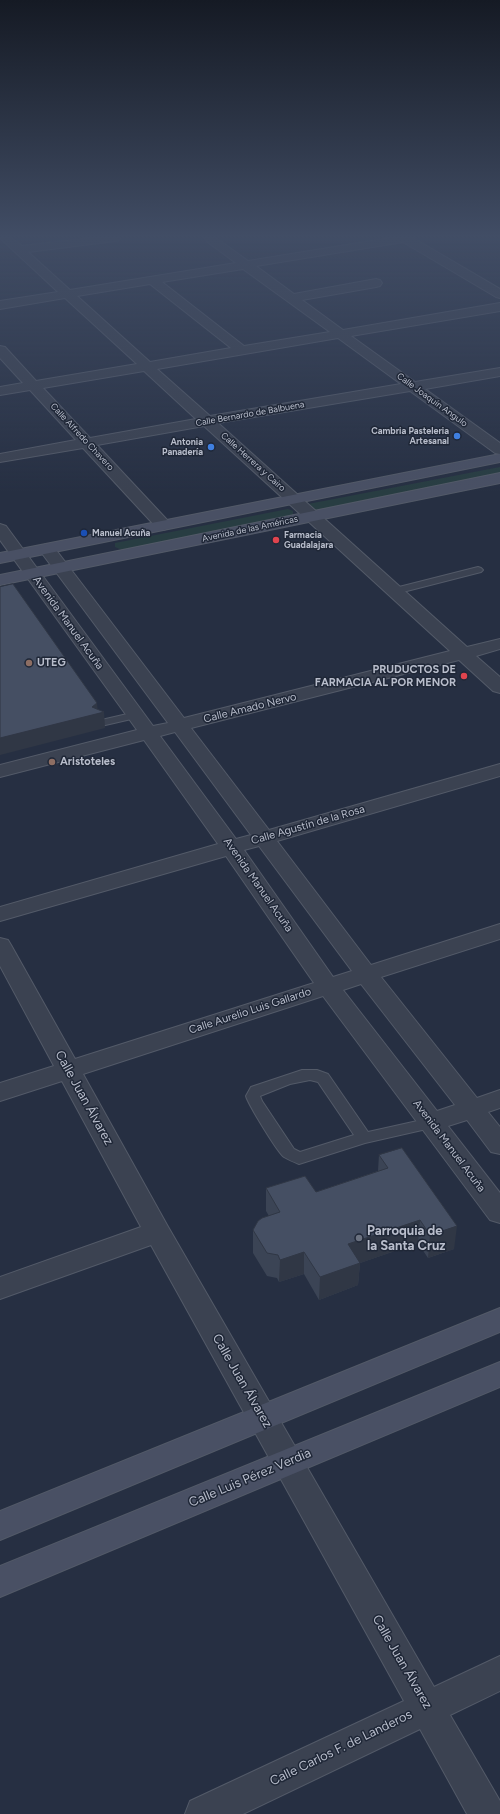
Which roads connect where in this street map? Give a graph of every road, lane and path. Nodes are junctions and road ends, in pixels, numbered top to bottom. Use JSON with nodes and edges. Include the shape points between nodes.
{"nodes":[{"id":1,"x":99,"y":323,"type":"edge"},
{"id":2,"x":206,"y":323,"type":"edge"},
{"id":3,"x":326,"y":323,"type":"edge"},
{"id":4,"x":404,"y":323,"type":"edge"},
{"id":5,"x":340,"y":333,"type":"junction"},
{"id":6,"x":0,"y":350,"type":"edge"},
{"id":7,"x":241,"y":350,"type":"junction"},
{"id":8,"x":147,"y":366,"type":"junction"},
{"id":9,"x":500,"y":372,"type":"edge"},
{"id":10,"x":34,"y":386,"type":"junction"},
{"id":11,"x":412,"y":386,"type":"junction"},
{"id":12,"x":0,"y":391,"type":"edge"},
{"id":13,"x":208,"y":421,"type":"junction"},
{"id":14,"x":87,"y":443,"type":"junction"},
{"id":15,"x":500,"y":450,"type":"edge"},
{"id":16,"x":0,"y":458,"type":"edge"},
{"id":17,"x":500,"y":458,"type":"edge"},
{"id":18,"x":500,"y":478,"type":"edge"},
{"id":19,"x":294,"y":499,"type":"junction"},
{"id":20,"x":312,"y":516,"type":"junction"},
{"id":21,"x":163,"y":525,"type":"junction"},
{"id":22,"x":0,"y":529,"type":"edge"},
{"id":23,"x":46,"y":549,"type":"junction"},
{"id":24,"x":9,"y":556,"type":"edge"},
{"id":25,"x":61,"y":568,"type":"junction"},
{"id":26,"x":478,"y":570,"type":"dead end"},
{"id":27,"x":32,"y":574,"type":"junction"},
{"id":28,"x":0,"y":580,"type":"edge"},
{"id":29,"x":395,"y":591,"type":"junction"},
{"id":30,"x":500,"y":644,"type":"edge"},
{"id":31,"x":463,"y":654,"type":"junction"},
{"id":32,"x":500,"y":687,"type":"edge"},
{"id":33,"x":136,"y":715,"type":"junction"},
{"id":34,"x":101,"y":723,"type":"dead end"},
{"id":35,"x":180,"y":726,"type":"junction"},
{"id":36,"x":148,"y":734,"type":"junction"},
{"id":37,"x":500,"y":770,"type":"edge"},
{"id":38,"x":0,"y":771,"type":"edge"},
{"id":39,"x":264,"y":838,"type":"junction"},
{"id":40,"x":231,"y":847,"type":"junction"},
{"id":41,"x":0,"y":914,"type":"edge"},
{"id":42,"x":500,"y":931,"type":"edge"},
{"id":43,"x":0,"y":945,"type":"edge"},
{"id":44,"x":366,"y":974,"type":"junction"},
{"id":45,"x":328,"y":986,"type":"junction"},
{"id":46,"x":69,"y":1070,"type":"junction"},
{"id":47,"x":0,"y":1092,"type":"edge"},
{"id":48,"x":500,"y":1100,"type":"edge"},
{"id":49,"x":472,"y":1109,"type":"junction"},
{"id":50,"x":431,"y":1122,"type":"junction"},
{"id":51,"x":364,"y":1138,"type":"junction"},
{"id":52,"x":500,"y":1145,"type":"edge"},
{"id":53,"x":500,"y":1213,"type":"edge"},
{"id":54,"x":157,"y":1232,"type":"junction"},
{"id":55,"x":0,"y":1288,"type":"edge"},
{"id":56,"x":500,"y":1320,"type":"edge"},
{"id":57,"x":500,"y":1374,"type":"edge"},
{"id":58,"x":264,"y":1418,"type":"junction"},
{"id":59,"x":287,"y":1463,"type":"junction"},
{"id":60,"x":0,"y":1526,"type":"edge"},
{"id":61,"x":0,"y":1582,"type":"edge"},
{"id":62,"x":500,"y":1673,"type":"edge"},
{"id":63,"x":428,"y":1707,"type":"junction"},
{"id":64,"x":203,"y":1814,"type":"edge"},
{"id":65,"x":488,"y":1814,"type":"edge"}],
"edges":[{"from":1,"to":8,"type":"street","name":"Calle Herrera y Cairo"},
{"from":2,"to":7,"type":"street"},
{"from":3,"to":5,"type":"street","name":"Calle Joaquín Angulo"},
{"from":4,"to":5,"type":"street"},
{"from":5,"to":7,"type":"street"},
{"from":5,"to":11,"type":"street","name":"Calle Joaquín Angulo"},
{"from":6,"to":10,"type":"street","name":"Calle Alfredo Chavero"},
{"from":7,"to":8,"type":"street"},
{"from":8,"to":10,"type":"street"},
{"from":8,"to":13,"type":"street","name":"Calle Herrera y Cairo"},
{"from":9,"to":11,"type":"street","name":"Calle Bernardo de Balbuena"},
{"from":10,"to":12,"type":"street"},
{"from":10,"to":14,"type":"street","name":"Calle Alfredo Chavero"},
{"from":11,"to":13,"type":"street","name":"Calle Bernardo de Balbuena"},
{"from":11,"to":15,"type":"street","name":"Calle Joaquín Angulo"},
{"from":13,"to":14,"type":"street","name":"Calle Bernardo de Balbuena"},
{"from":13,"to":19,"type":"street","name":"Calle Herrera y Cairo"},
{"from":14,"to":16,"type":"street","name":"Calle Bernardo de Balbuena"},
{"from":14,"to":21,"type":"street","name":"Calle Alfredo Chavero"},
{"from":17,"to":19,"type":"main road","name":"Avenida de las Américas"},
{"from":18,"to":20,"type":"main road","name":"Avenida de las Américas"},
{"from":19,"to":20,"type":"street","name":"Calle Herrera y Cairo"},
{"from":19,"to":21,"type":"main road","name":"Avenida de las Américas"},
{"from":20,"to":25,"type":"main road","name":"Avenida de las Américas"},
{"from":20,"to":29,"type":"street","name":"Calle Herrera y Cairo"},
{"from":21,"to":23,"type":"main road","name":"Avenida de las Américas"},
{"from":22,"to":24,"type":"street","name":"Avenida Manuel Acuña"},
{"from":23,"to":24,"type":"main road","name":"Avenida de las Américas"},
{"from":23,"to":25,"type":"street"},
{"from":24,"to":27,"type":"street","name":"Avenida Manuel Acuña"},
{"from":25,"to":27,"type":"main road","name":"Avenida de las Américas"},
{"from":25,"to":35,"type":"street"},
{"from":26,"to":29,"type":"lane"},
{"from":27,"to":28,"type":"main road","name":"Avenida de las Américas"},
{"from":27,"to":33,"type":"street","name":"Avenida Manuel Acuña"},
{"from":29,"to":31,"type":"street","name":"Calle Herrera y Cairo"},
{"from":30,"to":31,"type":"street","name":"Calle Amado Nervo"},
{"from":31,"to":32,"type":"street","name":"Calle Herrera y Cairo"},
{"from":31,"to":35,"type":"street","name":"Calle Amado Nervo"},
{"from":33,"to":34,"type":"lane"},
{"from":33,"to":36,"type":"street","name":"Avenida Manuel Acuña"},
{"from":35,"to":36,"type":"street","name":"Calle Amado Nervo"},
{"from":35,"to":39,"type":"street"},
{"from":36,"to":38,"type":"street","name":"Calle Amado Nervo"},
{"from":36,"to":40,"type":"street","name":"Avenida Manuel Acuña"},
{"from":37,"to":39,"type":"street","name":"Calle Agustín de la Rosa"},
{"from":39,"to":40,"type":"street","name":"Calle Agustín de la Rosa"},
{"from":39,"to":44,"type":"street"},
{"from":40,"to":41,"type":"street","name":"Calle Agustín de la Rosa"},
{"from":40,"to":45,"type":"street","name":"Avenida Manuel Acuña"},
{"from":42,"to":44,"type":"street","name":"Calle Aurelio Luis Gallardo"},
{"from":43,"to":46,"type":"street","name":"Calle Juan Álvarez"},
{"from":44,"to":45,"type":"street","name":"Calle Aurelio Luis Gallardo"},
{"from":44,"to":49,"type":"street"},
{"from":45,"to":46,"type":"street","name":"Calle Aurelio Luis Gallardo"},
{"from":45,"to":50,"type":"street","name":"Avenida Manuel Acuña"},
{"from":46,"to":47,"type":"street","name":"Calle Aurelio Luis Gallardo"},
{"from":46,"to":54,"type":"street","name":"Calle Juan Álvarez"},
{"from":48,"to":49,"type":"street"},
{"from":49,"to":50,"type":"street"},
{"from":49,"to":52,"type":"street"},
{"from":50,"to":51,"type":"lane"},
{"from":50,"to":53,"type":"street","name":"Avenida Manuel Acuña"},
{"from":51,"to":51,"type":"lane","via":[[299,1158],[289,1153],[253,1096],[256,1091],[263,1088],[313,1073],[323,1078]]},
{"from":54,"to":55,"type":"street"},
{"from":54,"to":58,"type":"street","name":"Calle Juan Álvarez"},
{"from":56,"to":58,"type":"main road"},
{"from":57,"to":59,"type":"main road","name":"Calle Luis Pérez Verdia"},
{"from":58,"to":59,"type":"street","name":"Calle Juan Álvarez"},
{"from":58,"to":60,"type":"main road"},
{"from":59,"to":61,"type":"main road","name":"Calle Luis Pérez Verdia"},
{"from":59,"to":63,"type":"street","name":"Calle Juan Álvarez"},
{"from":62,"to":63,"type":"street","name":"Calle Carlos F. de Landeros"},
{"from":63,"to":64,"type":"street","name":"Calle Carlos F. de Landeros"},
{"from":63,"to":65,"type":"street","name":"Calle Juan Álvarez"}]}
